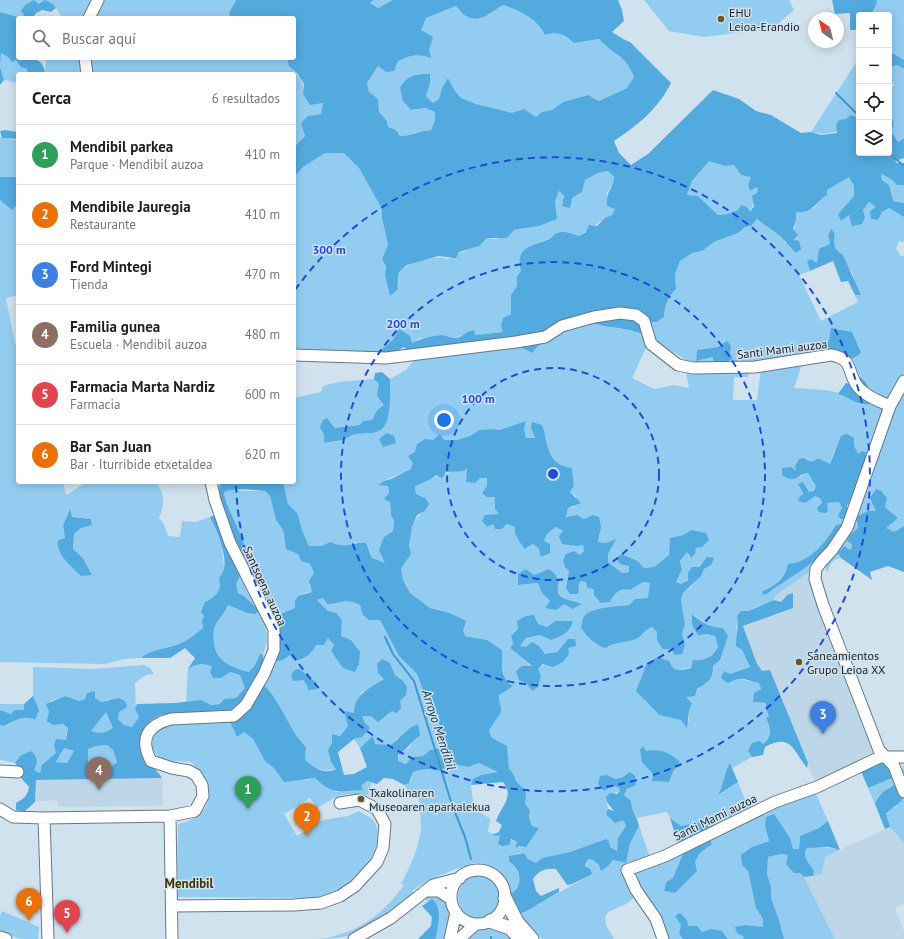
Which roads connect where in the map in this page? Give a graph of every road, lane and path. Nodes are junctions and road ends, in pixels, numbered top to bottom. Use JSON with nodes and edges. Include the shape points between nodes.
{"nodes":[{"id":1,"x":98,"y":0,"type":"edge"},
{"id":2,"x":90,"y":16,"type":"edge"},
{"id":3,"x":85,"y":60,"type":"edge"},
{"id":4,"x":87,"y":72,"type":"edge"},
{"id":5,"x":296,"y":355,"type":"edge"},
{"id":6,"x":904,"y":381,"type":"edge"},
{"id":7,"x":890,"y":406,"type":"junction"},
{"id":8,"x":211,"y":484,"type":"edge"},
{"id":9,"x":886,"y":757,"type":"junction"},
{"id":10,"x":904,"y":757,"type":"edge"},
{"id":11,"x":0,"y":771,"type":"edge"},
{"id":12,"x":18,"y":772,"type":"dead end"},
{"id":13,"x":904,"y":792,"type":"edge"},
{"id":14,"x":340,"y":803,"type":"dead end"},
{"id":15,"x":0,"y":809,"type":"edge"},
{"id":16,"x":170,"y":816,"type":"junction"},
{"id":17,"x":44,"y":818,"type":"junction"},
{"id":18,"x":460,"y":878,"type":"junction"},
{"id":19,"x":425,"y":891,"type":"junction"},
{"id":20,"x":505,"y":898,"type":"junction"},
{"id":21,"x":451,"y":899,"type":"junction"},
{"id":22,"x":172,"y":906,"type":"junction"},
{"id":23,"x":456,"y":912,"type":"junction"},
{"id":24,"x":490,"y":921,"type":"junction"},
{"id":25,"x":476,"y":924,"type":"junction"},
{"id":26,"x":0,"y":937,"type":"edge"},
{"id":27,"x":6,"y":939,"type":"edge"},
{"id":28,"x":48,"y":939,"type":"edge"},
{"id":29,"x":172,"y":939,"type":"edge"},
{"id":30,"x":354,"y":939,"type":"edge"},
{"id":31,"x":450,"y":939,"type":"edge"},
{"id":32,"x":459,"y":939,"type":"edge"},
{"id":33,"x":520,"y":939,"type":"edge"},
{"id":34,"x":532,"y":939,"type":"edge"},
{"id":35,"x":663,"y":939,"type":"edge"}],
"edges":[{"from":1,"to":2,"type":"street"},
{"from":3,"to":4,"type":"street"},
{"from":5,"to":7,"type":"street","name":"Santi Mami auzoa","via":[[386,358],[516,342],[545,337],[562,326],[594,317],[620,313],[636,315],[644,321],[651,344],[678,365],[693,368],[755,367],[832,355],[840,356],[849,364],[858,388],[868,396]]},
{"from":6,"to":7,"type":"street"},
{"from":7,"to":9,"type":"street","via":[[847,528],[816,569],[815,579],[879,750]]},
{"from":8,"to":16,"type":"street","name":"Santsoena auzoa","via":[[230,543],[274,629],[274,650],[246,705],[234,716],[171,719],[161,721],[150,728],[145,740],[146,752],[151,760],[189,771],[196,775],[202,785],[203,796],[195,811]]},
{"from":9,"to":10,"type":"street","name":"Santi Mami auzoa"},
{"from":9,"to":13,"type":"street","via":[[894,766]]},
{"from":9,"to":35,"type":"street","name":"Santi Mami auzoa","via":[[880,757],[817,787],[775,802],[665,856],[627,870],[636,890],[656,919]]},
{"from":11,"to":12,"type":"street"},
{"from":14,"to":22,"type":"street","via":[[359,800],[377,809],[385,824],[384,848],[377,862],[354,886],[340,896],[321,903],[294,905]]},
{"from":15,"to":17,"type":"street","via":[[13,816]]},
{"from":16,"to":17,"type":"street"},
{"from":16,"to":22,"type":"street"},
{"from":17,"to":28,"type":"street"},
{"from":18,"to":19,"type":"street","via":[[440,882]]},
{"from":18,"to":20,"type":"street","via":[[467,873],[484,871],[501,885]]},
{"from":18,"to":21,"type":"street","via":[[455,884]]},
{"from":19,"to":21,"type":"street","via":[[439,891]]},
{"from":19,"to":30,"type":"street","via":[[391,918]]},
{"from":20,"to":24,"type":"street","via":[[500,912]]},
{"from":20,"to":34,"type":"main road","via":[[517,922]]},
{"from":21,"to":23,"type":"street"},
{"from":22,"to":29,"type":"street"},
{"from":23,"to":25,"type":"street","via":[[461,918]]},
{"from":23,"to":31,"type":"street"},
{"from":24,"to":25,"type":"street"},
{"from":24,"to":33,"type":"main road","via":[[510,928]]},
{"from":25,"to":32,"type":"street"},
{"from":26,"to":27,"type":"street"}]}
